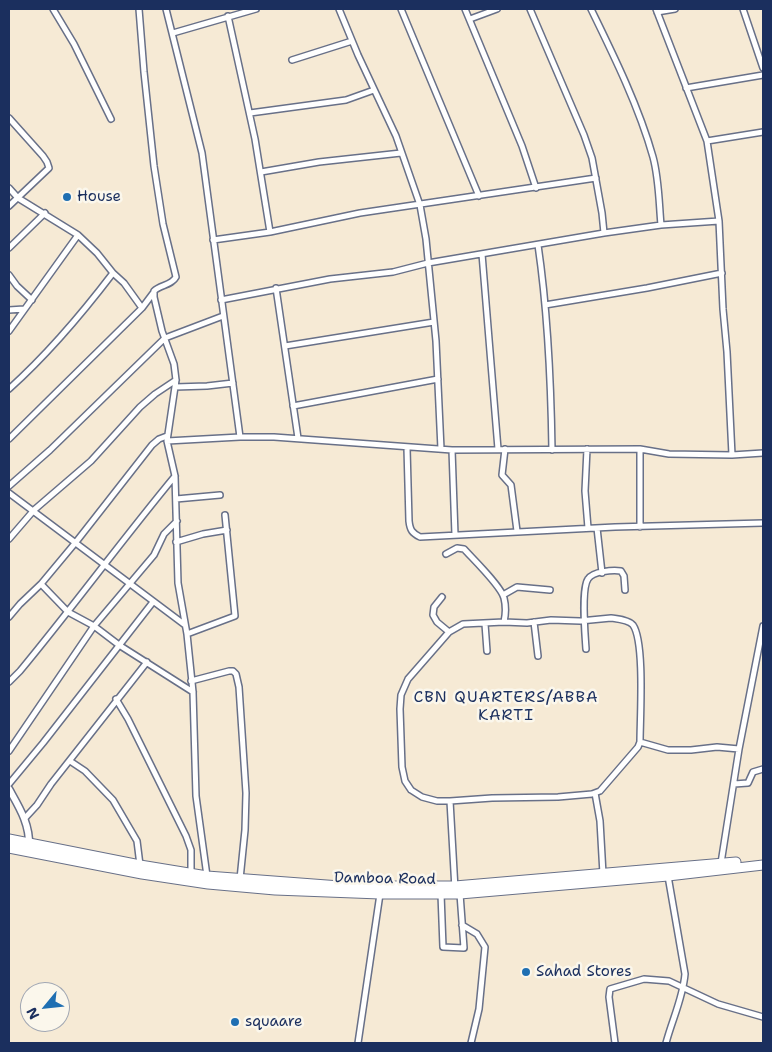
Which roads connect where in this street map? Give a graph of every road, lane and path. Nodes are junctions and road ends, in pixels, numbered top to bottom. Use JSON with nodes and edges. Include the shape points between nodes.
{"nodes":[{"id":1,"x":54,"y":9,"type":"edge"},
{"id":2,"x":139,"y":9,"type":"edge"},
{"id":3,"x":166,"y":9,"type":"edge"},
{"id":4,"x":256,"y":9,"type":"edge"},
{"id":5,"x":339,"y":9,"type":"edge"},
{"id":6,"x":401,"y":9,"type":"edge"},
{"id":7,"x":466,"y":9,"type":"edge"},
{"id":8,"x":497,"y":9,"type":"edge"},
{"id":9,"x":530,"y":9,"type":"edge"},
{"id":10,"x":591,"y":9,"type":"edge"},
{"id":11,"x":675,"y":9,"type":"edge"},
{"id":12,"x":743,"y":9,"type":"edge"},
{"id":13,"x":656,"y":10,"type":"edge"},
{"id":14,"x":228,"y":16,"type":"junction"},
{"id":15,"x":470,"y":19,"type":"junction"},
{"id":16,"x":173,"y":32,"type":"junction"},
{"id":17,"x":352,"y":41,"type":"junction"},
{"id":18,"x":292,"y":60,"type":"dead end"},
{"id":19,"x":763,"y":68,"type":"edge"},
{"id":20,"x":763,"y":74,"type":"edge"},
{"id":21,"x":686,"y":88,"type":"junction"},
{"id":22,"x":374,"y":90,"type":"junction"},
{"id":23,"x":250,"y":114,"type":"junction"},
{"id":24,"x":9,"y":118,"type":"edge"},
{"id":25,"x":111,"y":119,"type":"dead end"},
{"id":26,"x":763,"y":132,"type":"edge"},
{"id":27,"x":707,"y":141,"type":"junction"},
{"id":28,"x":401,"y":153,"type":"junction"},
{"id":29,"x":261,"y":172,"type":"junction"},
{"id":30,"x":596,"y":178,"type":"junction"},
{"id":31,"x":9,"y":188,"type":"edge"},
{"id":32,"x":536,"y":188,"type":"junction"},
{"id":33,"x":479,"y":196,"type":"junction"},
{"id":34,"x":18,"y":198,"type":"junction"},
{"id":35,"x":420,"y":205,"type":"junction"},
{"id":36,"x":9,"y":206,"type":"edge"},
{"id":37,"x":45,"y":213,"type":"junction"},
{"id":38,"x":719,"y":221,"type":"junction"},
{"id":39,"x":661,"y":225,"type":"junction"},
{"id":40,"x":270,"y":232,"type":"junction"},
{"id":41,"x":604,"y":233,"type":"junction"},
{"id":42,"x":78,"y":235,"type":"junction"},
{"id":43,"x":214,"y":240,"type":"junction"},
{"id":44,"x":538,"y":245,"type":"junction"},
{"id":45,"x":9,"y":248,"type":"edge"},
{"id":46,"x":482,"y":254,"type":"junction"},
{"id":47,"x":428,"y":263,"type":"junction"},
{"id":48,"x":113,"y":273,"type":"junction"},
{"id":49,"x":722,"y":273,"type":"junction"},
{"id":50,"x":9,"y":275,"type":"edge"},
{"id":51,"x":276,"y":288,"type":"junction"},
{"id":52,"x":154,"y":292,"type":"junction"},
{"id":53,"x":32,"y":300,"type":"junction"},
{"id":54,"x":221,"y":300,"type":"junction"},
{"id":55,"x":545,"y":305,"type":"junction"},
{"id":56,"x":142,"y":308,"type":"junction"},
{"id":57,"x":24,"y":309,"type":"junction"},
{"id":58,"x":9,"y":310,"type":"edge"},
{"id":59,"x":223,"y":316,"type":"junction"},
{"id":60,"x":434,"y":322,"type":"junction"},
{"id":61,"x":9,"y":331,"type":"edge"},
{"id":62,"x":165,"y":338,"type":"junction"},
{"id":63,"x":285,"y":346,"type":"junction"},
{"id":64,"x":438,"y":379,"type":"junction"},
{"id":65,"x":176,"y":380,"type":"junction"},
{"id":66,"x":233,"y":383,"type":"junction"},
{"id":67,"x":175,"y":387,"type":"junction"},
{"id":68,"x":9,"y":389,"type":"edge"},
{"id":69,"x":294,"y":406,"type":"junction"},
{"id":70,"x":240,"y":437,"type":"junction"},
{"id":71,"x":167,"y":438,"type":"junction"},
{"id":72,"x":298,"y":438,"type":"junction"},
{"id":73,"x":9,"y":439,"type":"edge"},
{"id":74,"x":407,"y":448,"type":"junction"},
{"id":75,"x":441,"y":449,"type":"junction"},
{"id":76,"x":502,"y":449,"type":"junction"},
{"id":77,"x":587,"y":449,"type":"junction"},
{"id":78,"x":640,"y":449,"type":"junction"},
{"id":79,"x":452,"y":450,"type":"junction"},
{"id":80,"x":552,"y":450,"type":"junction"},
{"id":81,"x":763,"y":454,"type":"edge"},
{"id":82,"x":732,"y":455,"type":"junction"},
{"id":83,"x":175,"y":476,"type":"junction"},
{"id":84,"x":9,"y":486,"type":"edge"},
{"id":85,"x":9,"y":493,"type":"edge"},
{"id":86,"x":220,"y":495,"type":"dead end"},
{"id":87,"x":176,"y":498,"type":"junction"},
{"id":88,"x":34,"y":510,"type":"junction"},
{"id":89,"x":225,"y":516,"type":"dead end"},
{"id":90,"x":176,"y":521,"type":"junction"},
{"id":91,"x":763,"y":523,"type":"edge"},
{"id":92,"x":640,"y":527,"type":"junction"},
{"id":93,"x":588,"y":528,"type":"junction"},
{"id":94,"x":597,"y":528,"type":"junction"},
{"id":95,"x":227,"y":530,"type":"junction"},
{"id":96,"x":517,"y":531,"type":"junction"},
{"id":97,"x":455,"y":535,"type":"junction"},
{"id":98,"x":9,"y":539,"type":"edge"},
{"id":99,"x":76,"y":542,"type":"junction"},
{"id":100,"x":176,"y":542,"type":"junction"},
{"id":101,"x":446,"y":554,"type":"dead end"},
{"id":102,"x":105,"y":563,"type":"junction"},
{"id":103,"x":602,"y":573,"type":"junction"},
{"id":104,"x":41,"y":584,"type":"junction"},
{"id":105,"x":130,"y":584,"type":"junction"},
{"id":106,"x":550,"y":590,"type":"dead end"},
{"id":107,"x":625,"y":590,"type":"dead end"},
{"id":108,"x":503,"y":595,"type":"junction"},
{"id":109,"x":442,"y":597,"type":"dead end"},
{"id":110,"x":154,"y":602,"type":"junction"},
{"id":111,"x":68,"y":612,"type":"junction"},
{"id":112,"x":9,"y":617,"type":"edge"},
{"id":113,"x":585,"y":620,"type":"junction"},
{"id":114,"x":504,"y":622,"type":"junction"},
{"id":115,"x":534,"y":622,"type":"junction"},
{"id":116,"x":485,"y":624,"type":"junction"},
{"id":117,"x":186,"y":625,"type":"junction"},
{"id":118,"x":94,"y":626,"type":"junction"},
{"id":119,"x":763,"y":626,"type":"edge"},
{"id":120,"x":449,"y":632,"type":"junction"},
{"id":121,"x":187,"y":634,"type":"junction"},
{"id":122,"x":119,"y":645,"type":"junction"},
{"id":123,"x":586,"y":648,"type":"dead end"},
{"id":124,"x":487,"y":651,"type":"dead end"},
{"id":125,"x":538,"y":656,"type":"dead end"},
{"id":126,"x":147,"y":662,"type":"junction"},
{"id":127,"x":191,"y":681,"type":"junction"},
{"id":128,"x":9,"y":682,"type":"edge"},
{"id":129,"x":193,"y":692,"type":"junction"},
{"id":130,"x":116,"y":699,"type":"junction"},
{"id":131,"x":640,"y":742,"type":"junction"},
{"id":132,"x":740,"y":749,"type":"junction"},
{"id":133,"x":9,"y":751,"type":"edge"},
{"id":134,"x":70,"y":762,"type":"junction"},
{"id":135,"x":763,"y":769,"type":"edge"},
{"id":136,"x":9,"y":784,"type":"edge"},
{"id":137,"x":734,"y":784,"type":"junction"},
{"id":138,"x":9,"y":789,"type":"edge"},
{"id":139,"x":595,"y":793,"type":"junction"},
{"id":140,"x":450,"y":801,"type":"junction"},
{"id":141,"x":25,"y":818,"type":"junction"},
{"id":142,"x":9,"y":839,"type":"edge"},
{"id":143,"x":9,"y":848,"type":"edge"},
{"id":144,"x":28,"y":848,"type":"junction"},
{"id":145,"x":763,"y":860,"type":"edge"},
{"id":146,"x":140,"y":865,"type":"junction"},
{"id":147,"x":763,"y":865,"type":"edge"},
{"id":148,"x":722,"y":866,"type":"junction"},
{"id":149,"x":192,"y":874,"type":"junction"},
{"id":150,"x":207,"y":876,"type":"junction"},
{"id":151,"x":668,"y":876,"type":"junction"},
{"id":152,"x":604,"y":878,"type":"junction"},
{"id":153,"x":240,"y":880,"type":"junction"},
{"id":154,"x":457,"y":891,"type":"junction"},
{"id":155,"x":380,"y":894,"type":"junction"},
{"id":156,"x":441,"y":894,"type":"junction"},
{"id":157,"x":462,"y":926,"type":"junction"},
{"id":158,"x":684,"y":989,"type":"junction"},
{"id":159,"x":763,"y":1017,"type":"edge"},
{"id":160,"x":358,"y":1043,"type":"edge"},
{"id":161,"x":471,"y":1043,"type":"edge"},
{"id":162,"x":615,"y":1043,"type":"edge"},
{"id":163,"x":666,"y":1043,"type":"edge"}],
"edges":[{"from":1,"to":25,"type":"street"},
{"from":2,"to":52,"type":"street","via":[[154,166],[176,277]]},
{"from":3,"to":16,"type":"street"},
{"from":4,"to":14,"type":"street"},
{"from":5,"to":17,"type":"street"},
{"from":6,"to":33,"type":"street"},
{"from":7,"to":15,"type":"street"},
{"from":8,"to":15,"type":"street"},
{"from":9,"to":30,"type":"street","via":[[584,135]]},
{"from":10,"to":39,"type":"street","via":[[630,95],[653,157]]},
{"from":11,"to":13,"type":"street"},
{"from":12,"to":19,"type":"street"},
{"from":13,"to":21,"type":"street"},
{"from":14,"to":16,"type":"street"},
{"from":14,"to":23,"type":"street"},
{"from":15,"to":32,"type":"street"},
{"from":16,"to":43,"type":"street","via":[[202,153]]},
{"from":17,"to":18,"type":"street"},
{"from":17,"to":22,"type":"street"},
{"from":20,"to":21,"type":"street"},
{"from":21,"to":27,"type":"street"},
{"from":22,"to":23,"type":"street","via":[[346,100]]},
{"from":22,"to":28,"type":"street"},
{"from":23,"to":29,"type":"street"},
{"from":24,"to":34,"type":"street","via":[[43,156],[49,168]]},
{"from":26,"to":27,"type":"street"},
{"from":27,"to":38,"type":"street"},
{"from":28,"to":29,"type":"street"},
{"from":28,"to":35,"type":"street"},
{"from":29,"to":40,"type":"street"},
{"from":30,"to":32,"type":"street"},
{"from":30,"to":41,"type":"street"},
{"from":31,"to":34,"type":"street"},
{"from":32,"to":33,"type":"street"},
{"from":33,"to":35,"type":"street"},
{"from":34,"to":36,"type":"street"},
{"from":34,"to":37,"type":"street"},
{"from":35,"to":40,"type":"street","via":[[360,213]]},
{"from":35,"to":47,"type":"street"},
{"from":37,"to":42,"type":"street"},
{"from":37,"to":45,"type":"street"},
{"from":38,"to":39,"type":"street"},
{"from":38,"to":49,"type":"street"},
{"from":39,"to":41,"type":"street"},
{"from":40,"to":43,"type":"street"},
{"from":41,"to":44,"type":"street"},
{"from":42,"to":48,"type":"street"},
{"from":42,"to":53,"type":"street"},
{"from":43,"to":54,"type":"street"},
{"from":44,"to":46,"type":"street"},
{"from":44,"to":55,"type":"street"},
{"from":46,"to":47,"type":"street"},
{"from":46,"to":76,"type":"street"},
{"from":47,"to":51,"type":"street","via":[[393,272]]},
{"from":47,"to":60,"type":"street"},
{"from":48,"to":56,"type":"street"},
{"from":48,"to":68,"type":"street","via":[[81,316]]},
{"from":49,"to":55,"type":"street"},
{"from":49,"to":82,"type":"street"},
{"from":50,"to":53,"type":"street"},
{"from":51,"to":54,"type":"street"},
{"from":51,"to":63,"type":"street"},
{"from":52,"to":56,"type":"street"},
{"from":52,"to":62,"type":"street"},
{"from":53,"to":57,"type":"street"},
{"from":54,"to":59,"type":"street"},
{"from":55,"to":80,"type":"street"},
{"from":56,"to":73,"type":"street"},
{"from":57,"to":58,"type":"street"},
{"from":57,"to":61,"type":"street"},
{"from":59,"to":62,"type":"street"},
{"from":59,"to":66,"type":"street"},
{"from":60,"to":63,"type":"street"},
{"from":60,"to":64,"type":"street"},
{"from":62,"to":65,"type":"street"},
{"from":62,"to":84,"type":"street"},
{"from":63,"to":69,"type":"street"},
{"from":64,"to":69,"type":"street"},
{"from":64,"to":75,"type":"street"},
{"from":65,"to":67,"type":"street"},
{"from":65,"to":88,"type":"street","via":[[155,394],[91,461]]},
{"from":66,"to":67,"type":"street"},
{"from":66,"to":70,"type":"street"},
{"from":67,"to":71,"type":"street"},
{"from":69,"to":72,"type":"street"},
{"from":70,"to":71,"type":"street"},
{"from":70,"to":72,"type":"street"},
{"from":71,"to":83,"type":"street"},
{"from":71,"to":99,"type":"street","via":[[152,445]]},
{"from":72,"to":74,"type":"street"},
{"from":74,"to":75,"type":"street"},
{"from":74,"to":97,"type":"street","via":[[410,529],[420,537]]},
{"from":75,"to":79,"type":"street"},
{"from":76,"to":79,"type":"street"},
{"from":76,"to":80,"type":"street"},
{"from":76,"to":96,"type":"street","via":[[502,474],[511,485]]},
{"from":77,"to":78,"type":"street"},
{"from":77,"to":80,"type":"street"},
{"from":77,"to":93,"type":"street","via":[[585,491]]},
{"from":78,"to":82,"type":"street","via":[[669,454]]},
{"from":78,"to":92,"type":"street"},
{"from":79,"to":97,"type":"street"},
{"from":81,"to":82,"type":"street"},
{"from":83,"to":87,"type":"street"},
{"from":83,"to":102,"type":"street"},
{"from":85,"to":88,"type":"street"},
{"from":86,"to":87,"type":"street"},
{"from":87,"to":90,"type":"street"},
{"from":88,"to":98,"type":"street"},
{"from":88,"to":99,"type":"street"},
{"from":89,"to":95,"type":"street"},
{"from":90,"to":100,"type":"street"},
{"from":90,"to":105,"type":"street"},
{"from":91,"to":92,"type":"street"},
{"from":92,"to":94,"type":"street"},
{"from":93,"to":94,"type":"street"},
{"from":93,"to":96,"type":"street"},
{"from":94,"to":103,"type":"street"},
{"from":95,"to":100,"type":"street"},
{"from":95,"to":121,"type":"street","via":[[235,616]]},
{"from":96,"to":97,"type":"street"},
{"from":99,"to":102,"type":"street"},
{"from":99,"to":104,"type":"street"},
{"from":100,"to":117,"type":"street","via":[[178,591]]},
{"from":101,"to":108,"type":"street","via":[[457,548],[464,549]]},
{"from":102,"to":105,"type":"street"},
{"from":102,"to":111,"type":"street"},
{"from":103,"to":107,"type":"street","via":[[621,571]]},
{"from":103,"to":113,"type":"street","via":[[588,578],[585,586]]},
{"from":104,"to":111,"type":"street"},
{"from":104,"to":112,"type":"street"},
{"from":105,"to":110,"type":"street"},
{"from":105,"to":118,"type":"street"},
{"from":106,"to":108,"type":"street","via":[[517,587]]},
{"from":108,"to":114,"type":"street"},
{"from":109,"to":120,"type":"street","via":[[434,607],[433,615]]},
{"from":110,"to":117,"type":"street"},
{"from":110,"to":122,"type":"street"},
{"from":111,"to":118,"type":"street"},
{"from":111,"to":128,"type":"street"},
{"from":113,"to":115,"type":"street"},
{"from":113,"to":123,"type":"street"},
{"from":113,"to":131,"type":"street","via":[[611,618],[633,625],[640,659]]},
{"from":114,"to":115,"type":"street"},
{"from":114,"to":116,"type":"street"},
{"from":115,"to":125,"type":"street"},
{"from":116,"to":120,"type":"street","via":[[463,624]]},
{"from":116,"to":124,"type":"street"},
{"from":117,"to":121,"type":"street"},
{"from":118,"to":122,"type":"street"},
{"from":118,"to":133,"type":"street"},
{"from":119,"to":132,"type":"street"},
{"from":120,"to":140,"type":"street","via":[[408,680],[401,695],[400,709],[405,781],[422,797]]},
{"from":121,"to":127,"type":"street"},
{"from":122,"to":126,"type":"street"},
{"from":122,"to":136,"type":"street"},
{"from":126,"to":129,"type":"street"},
{"from":126,"to":130,"type":"street"},
{"from":127,"to":129,"type":"street"},
{"from":127,"to":153,"type":"street","via":[[229,671],[236,674],[246,793]]},
{"from":129,"to":150,"type":"street","via":[[196,796]]},
{"from":130,"to":134,"type":"street"},
{"from":130,"to":149,"type":"street","via":[[186,836],[191,850]]},
{"from":131,"to":132,"type":"street","via":[[668,750],[717,746]]},
{"from":131,"to":139,"type":"street"},
{"from":132,"to":137,"type":"street"},
{"from":134,"to":141,"type":"street"},
{"from":134,"to":146,"type":"street","via":[[85,771],[113,800],[137,841]]},
{"from":135,"to":137,"type":"street","via":[[753,772],[748,783]]},
{"from":137,"to":148,"type":"street"},
{"from":138,"to":141,"type":"street"},
{"from":139,"to":140,"type":"street"},
{"from":139,"to":152,"type":"street"},
{"from":140,"to":154,"type":"street"},
{"from":141,"to":144,"type":"street","via":[[30,836]]},
{"from":142,"to":144,"type":"main road","name":"Damboa Road"},
{"from":143,"to":144,"type":"main road","name":"Damboa Road"},
{"from":144,"to":146,"type":"main road","name":"Damboa Road"},
{"from":144,"to":155,"type":"main road","name":"Damboa Road","via":[[142,874],[208,884]]},
{"from":145,"to":148,"type":"main road","name":"Damboa Road"},
{"from":146,"to":149,"type":"main road","name":"Damboa Road"},
{"from":147,"to":148,"type":"main road","name":"Damboa Road"},
{"from":148,"to":151,"type":"main road","name":"Damboa Road"},
{"from":148,"to":152,"type":"main road","name":"Damboa Road"},
{"from":149,"to":150,"type":"main road","name":"Damboa Road"},
{"from":150,"to":153,"type":"main road","name":"Damboa Road"},
{"from":151,"to":152,"type":"main road","name":"Damboa Road"},
{"from":151,"to":158,"type":"street","via":[[685,974]]},
{"from":152,"to":154,"type":"main road","name":"Damboa Road"},
{"from":153,"to":154,"type":"main road","name":"Damboa Road"},
{"from":154,"to":156,"type":"main road","name":"Damboa Road"},
{"from":154,"to":157,"type":"street"},
{"from":155,"to":156,"type":"main road","name":"Damboa Road"},
{"from":155,"to":160,"type":"street"},
{"from":156,"to":157,"type":"street","via":[[443,947],[464,948]]},
{"from":157,"to":161,"type":"street","via":[[477,934],[485,946]]},
{"from":158,"to":159,"type":"street","via":[[718,1004]]},
{"from":158,"to":162,"type":"street","via":[[669,981],[648,979],[610,989]]},
{"from":158,"to":163,"type":"street"}]}
